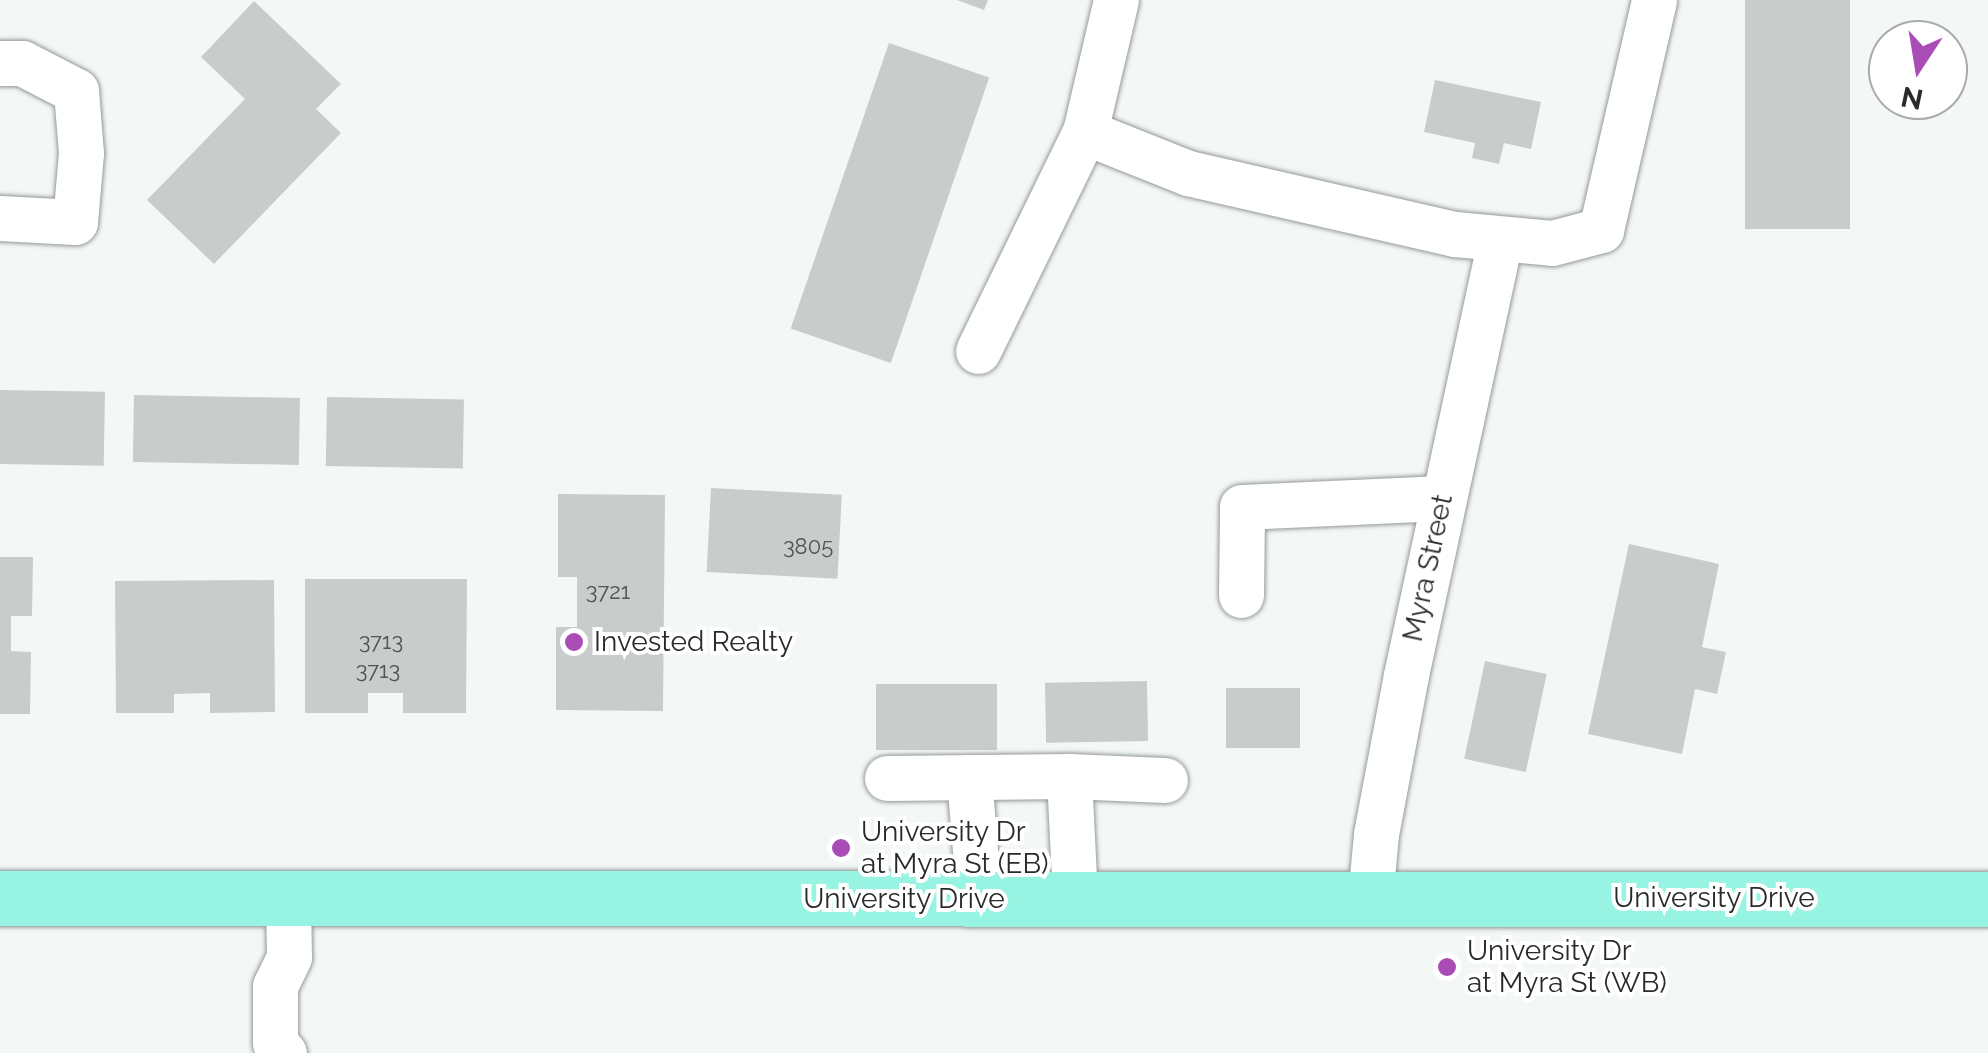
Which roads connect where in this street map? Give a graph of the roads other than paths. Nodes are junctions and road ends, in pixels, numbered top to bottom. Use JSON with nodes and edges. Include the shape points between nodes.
{"nodes":[{"id":1,"x":1116,"y":0,"type":"edge"},
{"id":2,"x":1654,"y":0,"type":"edge"},
{"id":3,"x":0,"y":63,"type":"edge"},
{"id":4,"x":1085,"y":132,"type":"junction"},
{"id":5,"x":0,"y":218,"type":"edge"},
{"id":6,"x":1500,"y":241,"type":"junction"},
{"id":7,"x":978,"y":351,"type":"dead end"},
{"id":8,"x":1442,"y":498,"type":"junction"},
{"id":9,"x":1242,"y":595,"type":"dead end"},
{"id":10,"x":1069,"y":776,"type":"junction"},
{"id":11,"x":887,"y":778,"type":"dead end"},
{"id":12,"x":970,"y":778,"type":"junction"},
{"id":13,"x":1165,"y":780,"type":"dead end"},
{"id":14,"x":0,"y":898,"type":"edge"},
{"id":15,"x":1370,"y":898,"type":"junction"},
{"id":16,"x":980,"y":899,"type":"junction"},
{"id":17,"x":1075,"y":899,"type":"junction"},
{"id":18,"x":1988,"y":899,"type":"edge"},
{"id":19,"x":288,"y":900,"type":"junction"},
{"id":20,"x":288,"y":957,"type":"junction"},
{"id":21,"x":284,"y":1053,"type":"edge"},
{"id":22,"x":294,"y":1053,"type":"edge"}],
"edges":[{"from":1,"to":4,"type":"street"},
{"from":2,"to":6,"type":"street","via":[[1601,230],[1552,243]]},
{"from":3,"to":5,"type":"street","via":[[22,62],[76,91],[82,152],[75,222]]},
{"from":4,"to":6,"type":"street","via":[[1188,174]]},
{"from":4,"to":7,"type":"street"},
{"from":6,"to":8,"type":"street","name":"Myra Street"},
{"from":8,"to":9,"type":"street","via":[[1242,508]]},
{"from":8,"to":15,"type":"street","name":"Myra Street","via":[[1376,834]]},
{"from":10,"to":12,"type":"street"},
{"from":10,"to":13,"type":"street"},
{"from":10,"to":17,"type":"street"},
{"from":11,"to":12,"type":"street"},
{"from":12,"to":16,"type":"street"},
{"from":14,"to":19,"type":"main road","name":"University Drive"},
{"from":15,"to":17,"type":"main road","name":"University Drive"},
{"from":15,"to":18,"type":"main road","name":"University Drive"},
{"from":16,"to":17,"type":"main road","name":"University Drive"},
{"from":16,"to":19,"type":"main road","name":"University Drive"},
{"from":19,"to":20,"type":"street"},
{"from":20,"to":21,"type":"street","via":[[276,986],[275,1043]]},
{"from":20,"to":22,"type":"street","via":[[307,985],[307,1042]]}]}
